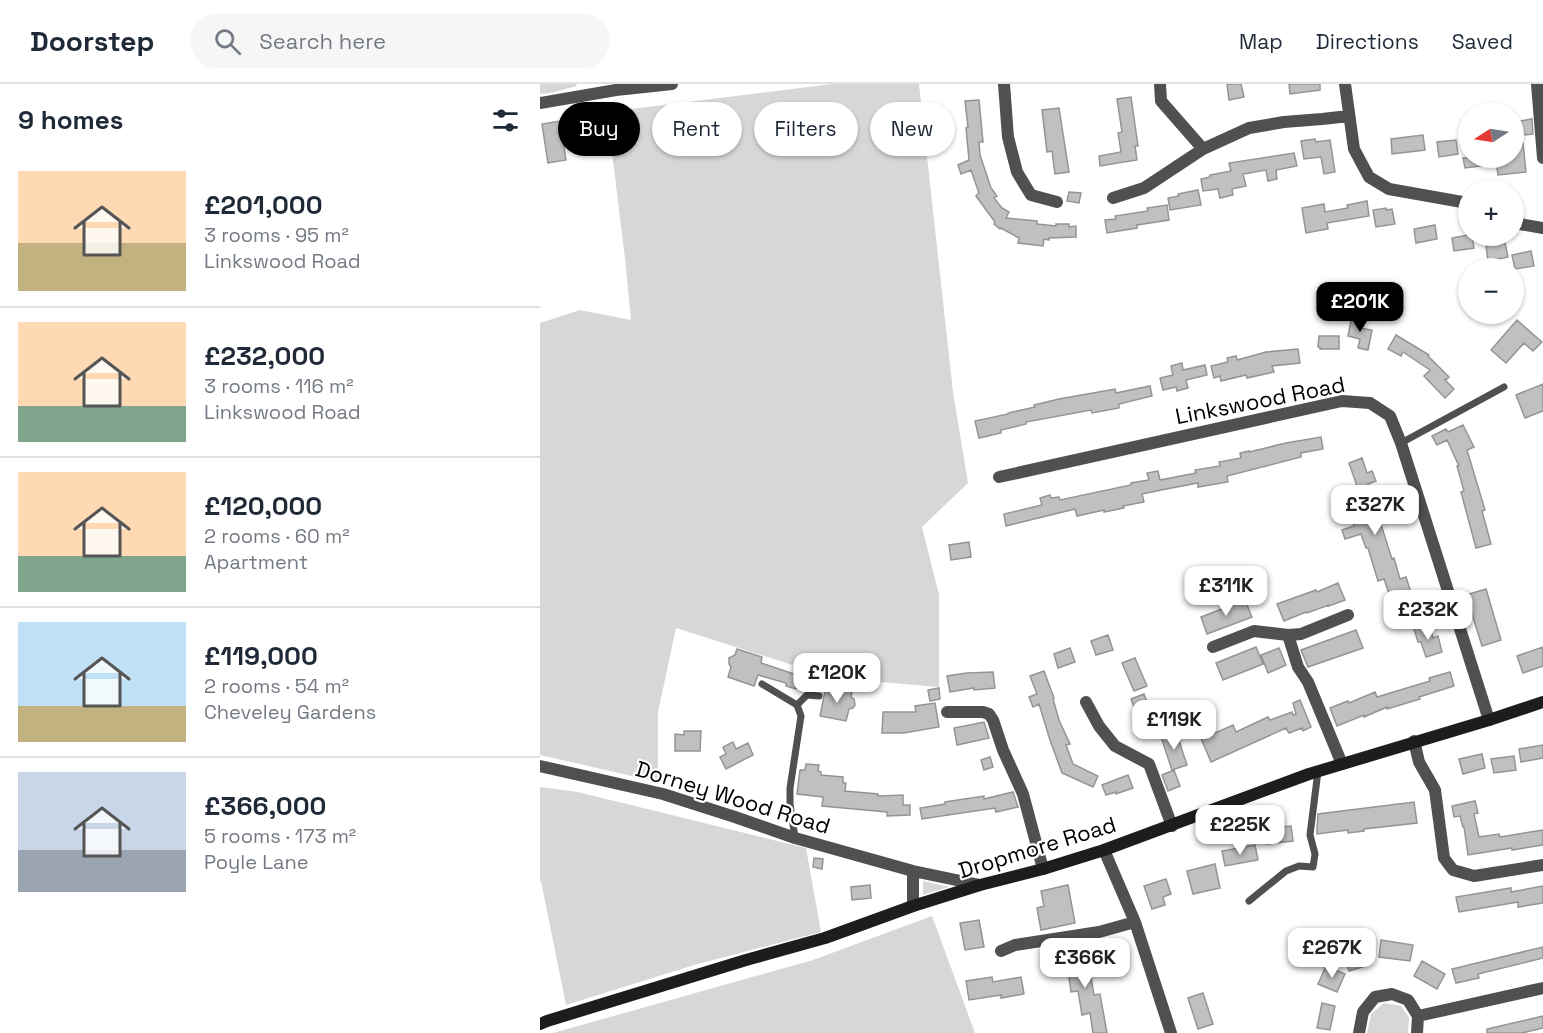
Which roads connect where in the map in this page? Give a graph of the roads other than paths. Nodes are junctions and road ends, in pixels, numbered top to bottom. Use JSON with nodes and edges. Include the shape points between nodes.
{"nodes":[{"id":1,"x":672,"y":84,"type":"edge"},
{"id":2,"x":1004,"y":84,"type":"edge"},
{"id":3,"x":1160,"y":84,"type":"edge"},
{"id":4,"x":1345,"y":84,"type":"edge"},
{"id":5,"x":1537,"y":84,"type":"edge"},
{"id":6,"x":540,"y":103,"type":"edge"},
{"id":7,"x":1349,"y":116,"type":"junction"},
{"id":8,"x":1203,"y":149,"type":"junction"},
{"id":9,"x":1543,"y":158,"type":"edge"},
{"id":10,"x":1113,"y":198,"type":"dead end"},
{"id":11,"x":1458,"y":201,"type":"edge"},
{"id":12,"x":1057,"y":202,"type":"dead end"},
{"id":13,"x":1524,"y":225,"type":"edge"},
{"id":14,"x":1543,"y":228,"type":"edge"},
{"id":15,"x":1504,"y":387,"type":"dead end"},
{"id":16,"x":1401,"y":443,"type":"junction"},
{"id":17,"x":998,"y":478,"type":"dead end"},
{"id":18,"x":1348,"y":615,"type":"dead end"},
{"id":19,"x":1288,"y":635,"type":"junction"},
{"id":20,"x":1213,"y":647,"type":"dead end"},
{"id":21,"x":762,"y":684,"type":"dead end"},
{"id":22,"x":819,"y":696,"type":"dead end"},
{"id":23,"x":1086,"y":702,"type":"dead end"},
{"id":24,"x":1543,"y":702,"type":"edge"},
{"id":25,"x":797,"y":705,"type":"junction"},
{"id":26,"x":947,"y":711,"type":"dead end"},
{"id":27,"x":1489,"y":720,"type":"junction"},
{"id":28,"x":1414,"y":741,"type":"junction"},
{"id":29,"x":1342,"y":764,"type":"junction"},
{"id":30,"x":540,"y":766,"type":"edge"},
{"id":31,"x":1318,"y":771,"type":"junction"},
{"id":32,"x":1172,"y":826,"type":"junction"},
{"id":33,"x":795,"y":838,"type":"junction"},
{"id":34,"x":1104,"y":850,"type":"junction"},
{"id":35,"x":1543,"y":865,"type":"edge"},
{"id":36,"x":1043,"y":869,"type":"junction"},
{"id":37,"x":913,"y":871,"type":"junction"},
{"id":38,"x":980,"y":885,"type":"junction"},
{"id":39,"x":1249,"y":901,"type":"dead end"},
{"id":40,"x":913,"y":906,"type":"junction"},
{"id":41,"x":1134,"y":921,"type":"junction"},
{"id":42,"x":1001,"y":951,"type":"dead end"},
{"id":43,"x":1543,"y":988,"type":"edge"},
{"id":44,"x":1418,"y":1016,"type":"junction"},
{"id":45,"x":540,"y":1024,"type":"edge"},
{"id":46,"x":1171,"y":1033,"type":"edge"},
{"id":47,"x":1359,"y":1033,"type":"edge"},
{"id":48,"x":1417,"y":1033,"type":"edge"}],
"edges":[{"from":1,"to":6,"type":"street"},
{"from":2,"to":12,"type":"street","via":[[1008,137],[1017,172],[1031,195]]},
{"from":3,"to":8,"type":"street","via":[[1161,101]]},
{"from":4,"to":7,"type":"street"},
{"from":5,"to":9,"type":"street"},
{"from":7,"to":8,"type":"street","via":[[1249,128]]},
{"from":7,"to":11,"type":"street","via":[[1354,149],[1368,177],[1389,189]]},
{"from":8,"to":10,"type":"street","via":[[1144,188]]},
{"from":13,"to":14,"type":"street"},
{"from":15,"to":16,"type":"lane"},
{"from":16,"to":17,"type":"street","name":"Linkswood Road","via":[[1390,417],[1370,403],[1342,401]]},
{"from":16,"to":27,"type":"street","name":"Linkswood Road"},
{"from":18,"to":19,"type":"street","via":[[1301,634]]},
{"from":19,"to":20,"type":"street","via":[[1254,631]]},
{"from":19,"to":29,"type":"street","via":[[1298,667]]},
{"from":21,"to":25,"type":"lane"},
{"from":22,"to":25,"type":"lane","via":[[807,695]]},
{"from":23,"to":32,"type":"street","via":[[1115,746],[1149,764]]},
{"from":24,"to":27,"type":"street","name":"Dropmore Road"},
{"from":25,"to":33,"type":"lane","via":[[801,716],[790,788]]},
{"from":26,"to":36,"type":"street","via":[[982,712],[993,720],[1023,794]]},
{"from":27,"to":28,"type":"street","name":"Dropmore Road"},
{"from":28,"to":29,"type":"street","name":"Dropmore Road"},
{"from":28,"to":35,"type":"street","via":[[1419,762],[1435,790],[1444,858],[1453,870],[1474,876]]},
{"from":29,"to":31,"type":"street","name":"Dropmore Road"},
{"from":30,"to":33,"type":"street","name":"Dorney Wood Road","via":[[663,794]]},
{"from":31,"to":32,"type":"street","name":"Dropmore Road"},
{"from":31,"to":39,"type":"lane","via":[[1310,835],[1315,854],[1313,867],[1299,866],[1286,871]]},
{"from":32,"to":34,"type":"street","name":"Dropmore Road"},
{"from":33,"to":37,"type":"street","name":"Dorney Wood Road"},
{"from":34,"to":36,"type":"street","name":"Dropmore Road"},
{"from":34,"to":41,"type":"street"},
{"from":36,"to":38,"type":"street","name":"Dropmore Road"},
{"from":37,"to":38,"type":"street","name":"Dorney Wood Road"},
{"from":37,"to":40,"type":"street"},
{"from":38,"to":40,"type":"street","name":"Dropmore Road"},
{"from":40,"to":45,"type":"street","name":"Dropmore Road","via":[[825,938]]},
{"from":41,"to":42,"type":"street","via":[[1099,932],[1015,945]]},
{"from":41,"to":46,"type":"street"},
{"from":43,"to":44,"type":"street"},
{"from":44,"to":47,"type":"street","via":[[1408,1000],[1392,994],[1375,997],[1363,1012]]},
{"from":44,"to":48,"type":"street"}]}
